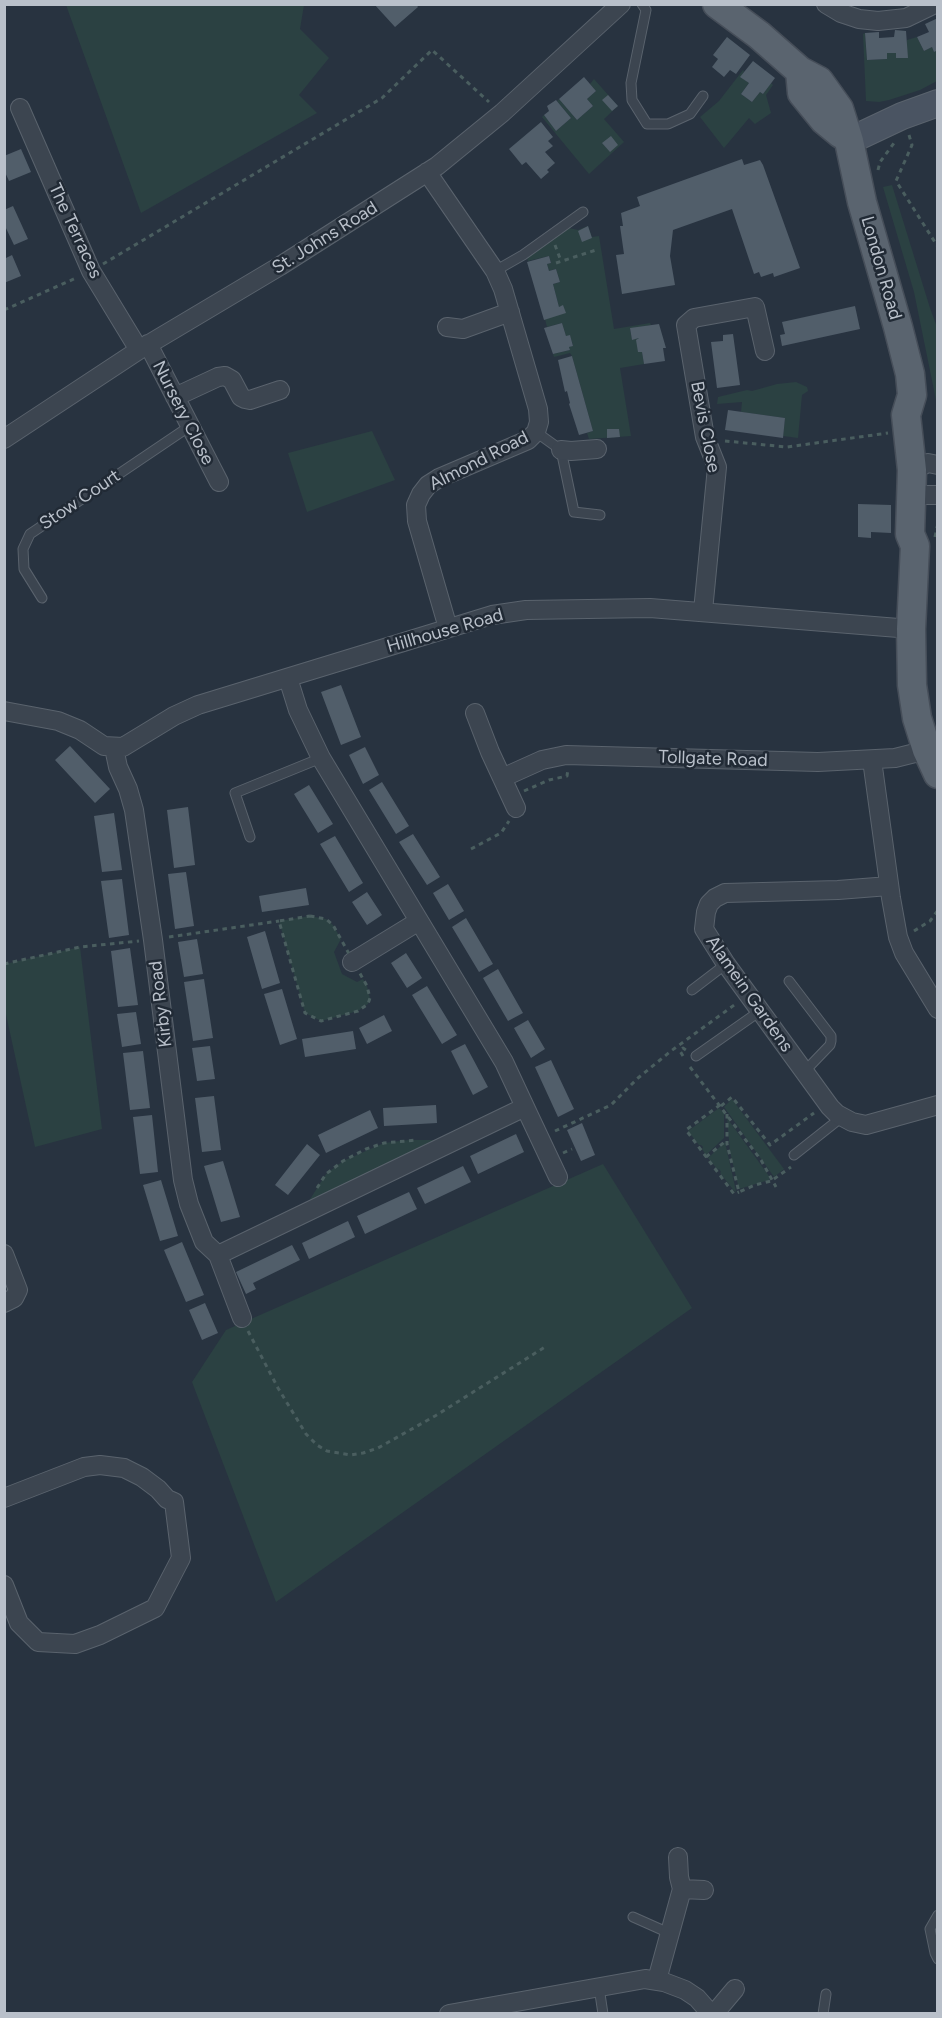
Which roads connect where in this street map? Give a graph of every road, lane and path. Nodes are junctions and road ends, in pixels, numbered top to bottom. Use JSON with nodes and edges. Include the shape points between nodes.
{"nodes":[{"id":1,"x":621,"y":4,"type":"edge"},
{"id":2,"x":642,"y":4,"type":"edge"},
{"id":3,"x":717,"y":4,"type":"edge"},
{"id":4,"x":826,"y":4,"type":"edge"},
{"id":5,"x":935,"y":4,"type":"edge"},
{"id":6,"x":703,"y":96,"type":"dead end"},
{"id":7,"x":938,"y":103,"type":"edge"},
{"id":8,"x":20,"y":108,"type":"dead end"},
{"id":9,"x":502,"y":113,"type":"junction"},
{"id":10,"x":910,"y":135,"type":"dead end"},
{"id":11,"x":899,"y":137,"type":"dead end"},
{"id":12,"x":849,"y":141,"type":"junction"},
{"id":13,"x":880,"y":162,"type":"dead end"},
{"id":14,"x":427,"y":172,"type":"junction"},
{"id":15,"x":583,"y":212,"type":"dead end"},
{"id":16,"x":938,"y":247,"type":"edge"},
{"id":17,"x":596,"y":250,"type":"dead end"},
{"id":18,"x":555,"y":263,"type":"dead end"},
{"id":19,"x":91,"y":271,"type":"junction"},
{"id":20,"x":495,"y":271,"type":"junction"},
{"id":21,"x":4,"y":310,"type":"edge"},
{"id":22,"x":510,"y":312,"type":"junction"},
{"id":23,"x":447,"y":327,"type":"dead end"},
{"id":24,"x":144,"y":347,"type":"junction"},
{"id":25,"x":765,"y":351,"type":"dead end"},
{"id":26,"x":280,"y":390,"type":"dead end"},
{"id":27,"x":175,"y":397,"type":"junction"},
{"id":28,"x":190,"y":426,"type":"junction"},
{"id":29,"x":536,"y":432,"type":"junction"},
{"id":30,"x":893,"y":433,"type":"dead end"},
{"id":31,"x":4,"y":439,"type":"edge"},
{"id":32,"x":709,"y":447,"type":"junction"},
{"id":33,"x":597,"y":449,"type":"dead end"},
{"id":34,"x":561,"y":450,"type":"junction"},
{"id":35,"x":926,"y":481,"type":"edge"},
{"id":36,"x":219,"y":482,"type":"dead end"},
{"id":37,"x":600,"y":515,"type":"dead end"},
{"id":38,"x":42,"y":598,"type":"dead end"},
{"id":39,"x":703,"y":611,"type":"junction"},
{"id":40,"x":448,"y":628,"type":"junction"},
{"id":41,"x":911,"y":629,"type":"junction"},
{"id":42,"x":288,"y":678,"type":"junction"},
{"id":43,"x":4,"y":711,"type":"edge"},
{"id":44,"x":475,"y":712,"type":"dead end"},
{"id":45,"x":114,"y":748,"type":"junction"},
{"id":46,"x":321,"y":758,"type":"junction"},
{"id":47,"x":872,"y":760,"type":"junction"},
{"id":48,"x":932,"y":762,"type":"edge"},
{"id":49,"x":567,"y":764,"type":"dead end"},
{"id":50,"x":502,"y":778,"type":"junction"},
{"id":51,"x":515,"y":806,"type":"junction"},
{"id":52,"x":250,"y":837,"type":"dead end"},
{"id":53,"x":471,"y":849,"type":"dead end"},
{"id":54,"x":889,"y":886,"type":"junction"},
{"id":55,"x":938,"y":910,"type":"edge"},
{"id":56,"x":419,"y":921,"type":"junction"},
{"id":57,"x":910,"y":932,"type":"dead end"},
{"id":58,"x":352,"y":962,"type":"junction"},
{"id":59,"x":726,"y":964,"type":"junction"},
{"id":60,"x":789,"y":981,"type":"dead end"},
{"id":61,"x":692,"y":990,"type":"dead end"},
{"id":62,"x":936,"y":1005,"type":"edge"},
{"id":63,"x":757,"y":1014,"type":"junction"},
{"id":64,"x":696,"y":1056,"type":"joint"},
{"id":65,"x":805,"y":1071,"type":"junction"},
{"id":66,"x":720,"y":1105,"type":"junction"},
{"id":67,"x":938,"y":1105,"type":"edge"},
{"id":68,"x":525,"y":1107,"type":"junction"},
{"id":69,"x":820,"y":1108,"type":"dead end"},
{"id":70,"x":727,"y":1114,"type":"junction"},
{"id":71,"x":842,"y":1118,"type":"junction"},
{"id":72,"x":551,"y":1133,"type":"dead end"},
{"id":73,"x":420,"y":1140,"type":"dead end"},
{"id":74,"x":727,"y":1140,"type":"junction"},
{"id":75,"x":706,"y":1157,"type":"junction"},
{"id":76,"x":796,"y":1158,"type":"joint"},
{"id":77,"x":558,"y":1177,"type":"dead end"},
{"id":78,"x":772,"y":1181,"type":"junction"},
{"id":79,"x":776,"y":1187,"type":"dead end"},
{"id":80,"x":739,"y":1192,"type":"junction"},
{"id":81,"x":300,"y":1215,"type":"junction"},
{"id":82,"x":4,"y":1254,"type":"edge"},
{"id":83,"x":218,"y":1256,"type":"junction"},
{"id":84,"x":4,"y":1303,"type":"edge"},
{"id":85,"x":242,"y":1318,"type":"joint"},
{"id":86,"x":545,"y":1347,"type":"dead end"},
{"id":87,"x":4,"y":1498,"type":"edge"},
{"id":88,"x":4,"y":1585,"type":"edge"},
{"id":89,"x":678,"y":1857,"type":"dead end"},
{"id":90,"x":682,"y":1889,"type":"junction"},
{"id":91,"x":704,"y":1890,"type":"dead end"},
{"id":92,"x":938,"y":1915,"type":"edge"},
{"id":93,"x":633,"y":1917,"type":"dead end"},
{"id":94,"x":669,"y":1933,"type":"junction"},
{"id":95,"x":938,"y":1959,"type":"edge"},
{"id":96,"x":657,"y":1980,"type":"junction"},
{"id":97,"x":599,"y":1987,"type":"junction"},
{"id":98,"x":735,"y":1989,"type":"dead end"},
{"id":99,"x":825,"y":1994,"type":"dead end"},
{"id":100,"x":508,"y":2008,"type":"edge"},
{"id":101,"x":453,"y":2013,"type":"edge"},
{"id":102,"x":603,"y":2013,"type":"edge"},
{"id":103,"x":713,"y":2013,"type":"edge"},
{"id":104,"x":823,"y":2013,"type":"edge"}],
"edges":[{"from":1,"to":9,"type":"street","name":"St. Johns Road"},
{"from":2,"to":6,"type":"lane","via":[[646,10],[634,64],[632,100],[648,124],[668,124],[690,114]]},
{"from":3,"to":12,"type":"main road","via":[[800,71],[802,93],[824,120]]},
{"from":4,"to":5,"type":"street","via":[[859,19],[878,21],[906,18]]},
{"from":7,"to":12,"type":"main road"},
{"from":8,"to":19,"type":"street","name":"The Terraces"},
{"from":9,"to":14,"type":"street","name":"St. Johns Road"},
{"from":9,"to":19,"type":"path","via":[[432,50],[382,98]]},
{"from":10,"to":16,"type":"path","via":[[912,145],[896,181]]},
{"from":11,"to":13,"type":"path"},
{"from":12,"to":35,"type":"main road","name":"London Road","via":[[910,374],[912,395],[906,415]]},
{"from":14,"to":20,"type":"street","name":"Almond Road"},
{"from":14,"to":24,"type":"street","name":"St. Johns Road"},
{"from":15,"to":20,"type":"lane"},
{"from":17,"to":18,"type":"path"},
{"from":19,"to":21,"type":"path"},
{"from":19,"to":24,"type":"street","name":"The Terraces"},
{"from":20,"to":22,"type":"street","name":"Almond Road"},
{"from":22,"to":23,"type":"street","via":[[463,329]]},
{"from":22,"to":29,"type":"street","name":"Almond Road","via":[[538,409]]},
{"from":24,"to":27,"type":"street","name":"Nursery Close"},
{"from":24,"to":31,"type":"street","name":"St. Johns Road"},
{"from":25,"to":32,"type":"street","name":"Bevis Close","via":[[755,307],[694,318],[686,325]]},
{"from":26,"to":27,"type":"street","via":[[245,399],[225,376]]},
{"from":27,"to":28,"type":"street","name":"Nursery Close"},
{"from":28,"to":36,"type":"street","name":"Nursery Close"},
{"from":28,"to":38,"type":"lane","name":"Stow Court","via":[[30,534],[23,549],[24,570]]},
{"from":29,"to":34,"type":"lane"},
{"from":29,"to":40,"type":"street","name":"Almond Road","via":[[518,446],[439,478],[428,485],[416,505],[417,521]]},
{"from":30,"to":32,"type":"path","via":[[787,447],[729,441]]},
{"from":32,"to":39,"type":"street","name":"Bevis Close","via":[[717,467]]},
{"from":33,"to":34,"type":"street"},
{"from":34,"to":37,"type":"lane","via":[[574,512]]},
{"from":35,"to":41,"type":"main road","name":"London Road","via":[[926,533],[915,546]]},
{"from":39,"to":40,"type":"street","name":"Hillhouse Road","via":[[526,610],[497,613]]},
{"from":39,"to":41,"type":"street","name":"Hillhouse Road"},
{"from":40,"to":42,"type":"street","name":"Hillhouse Road"},
{"from":41,"to":48,"type":"main road","name":"London Road","via":[[917,718]]},
{"from":42,"to":45,"type":"street","name":"Hillhouse Road","via":[[187,710],[126,746]]},
{"from":42,"to":46,"type":"street"},
{"from":43,"to":45,"type":"street","via":[[58,720]]},
{"from":44,"to":50,"type":"street"},
{"from":45,"to":83,"type":"street","name":"Kirby Road","via":[[134,810],[180,1168],[204,1242]]},
{"from":46,"to":52,"type":"lane","via":[[235,793]]},
{"from":46,"to":56,"type":"street"},
{"from":47,"to":48,"type":"street","name":"Tollgate Road","via":[[910,756]]},
{"from":47,"to":50,"type":"street","name":"Tollgate Road","via":[[566,755],[542,760]]},
{"from":47,"to":54,"type":"street"},
{"from":49,"to":51,"type":"path","via":[[567,776],[545,782]]},
{"from":50,"to":51,"type":"street"},
{"from":51,"to":53,"type":"path","via":[[501,833]]},
{"from":54,"to":59,"type":"street","name":"Alamein Gardens","via":[[719,895],[707,908],[704,929]]},
{"from":54,"to":62,"type":"street","via":[[904,953]]},
{"from":55,"to":57,"type":"path","via":[[930,921]]},
{"from":56,"to":58,"type":"street"},
{"from":56,"to":68,"type":"street","via":[[504,1062]]},
{"from":58,"to":58,"type":"path","via":[[367,986],[368,1004],[358,1011],[321,1021],[312,1017],[305,1013],[279,921],[310,916],[326,919]]},
{"from":59,"to":61,"type":"lane"},
{"from":59,"to":63,"type":"street","name":"Alamein Gardens"},
{"from":60,"to":65,"type":"lane","via":[[831,1036],[830,1045]]},
{"from":63,"to":64,"type":"lane"},
{"from":63,"to":65,"type":"street","name":"Alamein Gardens"},
{"from":63,"to":72,"type":"path","via":[[741,1000],[671,1051],[611,1105]]},
{"from":64,"to":66,"type":"path","via":[[699,1059],[695,1062],[684,1048],[680,1051]]},
{"from":65,"to":71,"type":"street","name":"Alamein Gardens"},
{"from":66,"to":69,"type":"path","via":[[732,1096],[770,1145]]},
{"from":66,"to":70,"type":"path"},
{"from":66,"to":75,"type":"path","via":[[686,1130]]},
{"from":67,"to":71,"type":"street","via":[[866,1125]]},
{"from":68,"to":77,"type":"street"},
{"from":68,"to":81,"type":"street"},
{"from":70,"to":74,"type":"path"},
{"from":70,"to":78,"type":"path"},
{"from":71,"to":76,"type":"lane"},
{"from":73,"to":81,"type":"path","via":[[384,1143],[343,1161],[326,1173]]},
{"from":74,"to":75,"type":"path"},
{"from":74,"to":80,"type":"path"},
{"from":75,"to":80,"type":"path","via":[[734,1194]]},
{"from":76,"to":78,"type":"path"},
{"from":78,"to":79,"type":"path"},
{"from":78,"to":80,"type":"path"},
{"from":81,"to":83,"type":"street"},
{"from":82,"to":84,"type":"street","via":[[18,1290],[14,1298]]},
{"from":83,"to":85,"type":"street","name":"Kirby Road"},
{"from":85,"to":86,"type":"path","via":[[306,1434],[317,1445],[336,1454],[378,1448]]},
{"from":87,"to":88,"type":"street","via":[[84,1467],[123,1468],[142,1477],[174,1502],[181,1558],[155,1608],[75,1644],[38,1642],[20,1623]]},
{"from":89,"to":90,"type":"street"},
{"from":90,"to":91,"type":"street"},
{"from":90,"to":94,"type":"street"},
{"from":92,"to":95,"type":"lane","via":[[930,1929]]},
{"from":93,"to":94,"type":"lane"},
{"from":94,"to":96,"type":"street"},
{"from":96,"to":97,"type":"street"},
{"from":96,"to":103,"type":"street","via":[[691,1994]]},
{"from":97,"to":100,"type":"street"},
{"from":97,"to":102,"type":"lane"},
{"from":98,"to":103,"type":"street"},
{"from":99,"to":104,"type":"lane"},
{"from":100,"to":101,"type":"street"}]}
